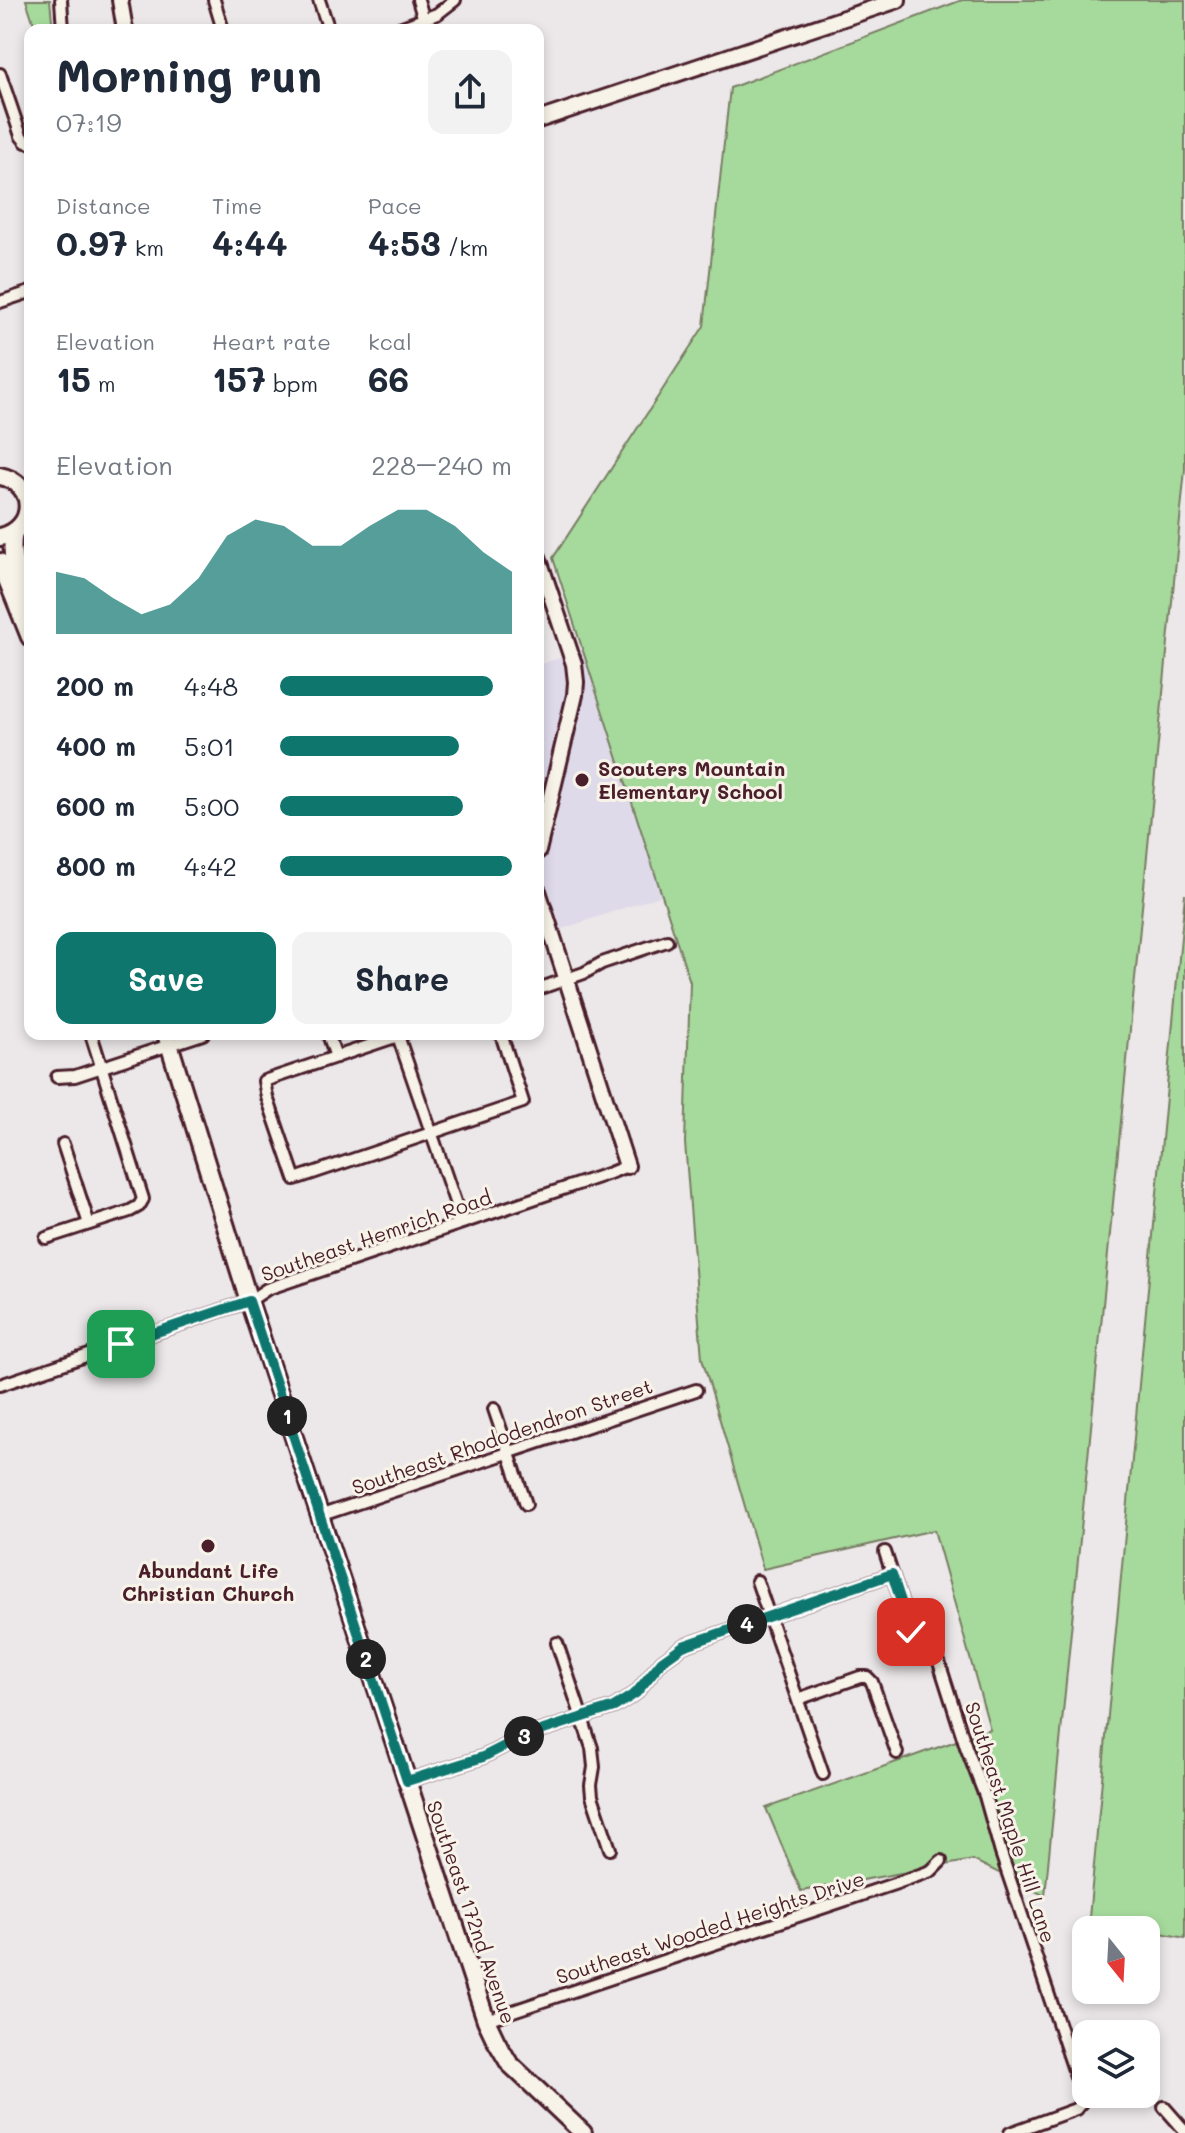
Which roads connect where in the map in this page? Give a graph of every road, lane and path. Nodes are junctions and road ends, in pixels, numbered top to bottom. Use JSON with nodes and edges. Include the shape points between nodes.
{"nodes":[{"id":1,"x":61,"y":0,"type":"edge"},
{"id":2,"x":120,"y":0,"type":"edge"},
{"id":3,"x":214,"y":0,"type":"edge"},
{"id":4,"x":319,"y":0,"type":"edge"},
{"id":5,"x":418,"y":0,"type":"edge"},
{"id":6,"x":455,"y":0,"type":"edge"},
{"id":7,"x":898,"y":0,"type":"edge"},
{"id":8,"x":424,"y":20,"type":"junction"},
{"id":9,"x":63,"y":24,"type":"edge"},
{"id":10,"x":124,"y":24,"type":"edge"},
{"id":11,"x":221,"y":24,"type":"edge"},
{"id":12,"x":327,"y":24,"type":"edge"},
{"id":13,"x":412,"y":24,"type":"edge"},
{"id":14,"x":0,"y":74,"type":"edge"},
{"id":15,"x":544,"y":118,"type":"edge"},
{"id":16,"x":24,"y":137,"type":"edge"},
{"id":17,"x":24,"y":294,"type":"edge"},
{"id":18,"x":0,"y":302,"type":"edge"},
{"id":19,"x":12,"y":479,"type":"edge"},
{"id":20,"x":24,"y":496,"type":"edge"},
{"id":21,"x":24,"y":520,"type":"edge"},
{"id":22,"x":7,"y":534,"type":"edge"},
{"id":23,"x":0,"y":562,"type":"edge"},
{"id":24,"x":544,"y":575,"type":"edge"},
{"id":25,"x":24,"y":593,"type":"edge"},
{"id":26,"x":24,"y":622,"type":"edge"},
{"id":27,"x":544,"y":826,"type":"edge"},
{"id":28,"x":544,"y":910,"type":"edge"},
{"id":29,"x":667,"y":941,"type":"dead end"},
{"id":30,"x":566,"y":979,"type":"junction"},
{"id":31,"x":544,"y":987,"type":"edge"},
{"id":32,"x":93,"y":1040,"type":"edge"},
{"id":33,"x":168,"y":1040,"type":"edge"},
{"id":34,"x":330,"y":1040,"type":"edge"},
{"id":35,"x":386,"y":1040,"type":"edge"},
{"id":36,"x":403,"y":1040,"type":"edge"},
{"id":37,"x":503,"y":1040,"type":"edge"},
{"id":38,"x":336,"y":1057,"type":"junction"},
{"id":39,"x":101,"y":1068,"type":"junction"},
{"id":40,"x":57,"y":1077,"type":"dead end"},
{"id":41,"x":431,"y":1133,"type":"junction"},
{"id":42,"x":63,"y":1144,"type":"dead end"},
{"id":43,"x":627,"y":1166,"type":"joint"},
{"id":44,"x":462,"y":1222,"type":"junction"},
{"id":45,"x":89,"y":1224,"type":"junction"},
{"id":46,"x":46,"y":1238,"type":"dead end"},
{"id":47,"x":249,"y":1301,"type":"junction"},
{"id":48,"x":0,"y":1385,"type":"edge"},
{"id":49,"x":696,"y":1390,"type":"dead end"},
{"id":50,"x":494,"y":1409,"type":"dead end"},
{"id":51,"x":509,"y":1453,"type":"junction"},
{"id":52,"x":526,"y":1504,"type":"dead end"},
{"id":53,"x":319,"y":1516,"type":"junction"},
{"id":54,"x":885,"y":1552,"type":"dead end"},
{"id":55,"x":892,"y":1574,"type":"junction"},
{"id":56,"x":757,"y":1581,"type":"dead end"},
{"id":57,"x":924,"y":1615,"type":"dead end"},
{"id":58,"x":769,"y":1616,"type":"junction"},
{"id":59,"x":911,"y":1632,"type":"dead end"},
{"id":60,"x":557,"y":1643,"type":"dead end"},
{"id":61,"x":798,"y":1699,"type":"junction"},
{"id":62,"x":581,"y":1718,"type":"junction"},
{"id":63,"x":897,"y":1753,"type":"dead end"},
{"id":64,"x":823,"y":1774,"type":"dead end"},
{"id":65,"x":407,"y":1781,"type":"junction"},
{"id":66,"x":610,"y":1849,"type":"dead end"},
{"id":67,"x":941,"y":1861,"type":"dead end"},
{"id":68,"x":486,"y":2020,"type":"junction"},
{"id":69,"x":1164,"y":2107,"type":"dead end"},
{"id":70,"x":1185,"y":2131,"type":"edge"},
{"id":71,"x":583,"y":2133,"type":"edge"},
{"id":72,"x":1010,"y":2133,"type":"edge"}],
"edges":[{"from":1,"to":9,"type":"street"},
{"from":2,"to":10,"type":"street"},
{"from":3,"to":11,"type":"street"},
{"from":4,"to":12,"type":"street"},
{"from":5,"to":8,"type":"street"},
{"from":6,"to":8,"type":"street"},
{"from":7,"to":15,"type":"street"},
{"from":8,"to":13,"type":"street"},
{"from":14,"to":16,"type":"street"},
{"from":17,"to":18,"type":"street"},
{"from":19,"to":20,"type":"main road"},
{"from":21,"to":22,"type":"main road"},
{"from":22,"to":25,"type":"main road"},
{"from":23,"to":26,"type":"main road"},
{"from":24,"to":27,"type":"street","via":[[576,682]]},
{"from":28,"to":30,"type":"street"},
{"from":29,"to":30,"type":"street"},
{"from":30,"to":31,"type":"street"},
{"from":30,"to":43,"type":"street"},
{"from":32,"to":39,"type":"street"},
{"from":33,"to":39,"type":"street"},
{"from":33,"to":47,"type":"main road","name":"Southeast 172nd Avenue"},
{"from":34,"to":38,"type":"street"},
{"from":35,"to":38,"type":"street"},
{"from":36,"to":41,"type":"street"},
{"from":37,"to":41,"type":"street","via":[[523,1102]]},
{"from":38,"to":41,"type":"street","via":[[264,1081],[295,1179]]},
{"from":39,"to":40,"type":"street"},
{"from":39,"to":45,"type":"street","via":[[143,1199],[135,1209]]},
{"from":41,"to":44,"type":"street"},
{"from":42,"to":45,"type":"street"},
{"from":43,"to":44,"type":"street","name":"Southeast Hemrich Road"},
{"from":44,"to":47,"type":"street","name":"Southeast Hemrich Road","via":[[267,1289]]},
{"from":45,"to":46,"type":"street"},
{"from":47,"to":48,"type":"street","name":"Southeast Hemrich Road"},
{"from":47,"to":53,"type":"main road","name":"Southeast 172nd Avenue"},
{"from":49,"to":51,"type":"street","name":"Southeast Rhododendron Street"},
{"from":50,"to":51,"type":"street"},
{"from":51,"to":52,"type":"street"},
{"from":51,"to":53,"type":"street","name":"Southeast Rhododendron Street"},
{"from":53,"to":65,"type":"main road","name":"Southeast 172nd Avenue"},
{"from":54,"to":55,"type":"street"},
{"from":55,"to":58,"type":"street"},
{"from":55,"to":59,"type":"street"},
{"from":56,"to":58,"type":"street"},
{"from":57,"to":72,"type":"street","name":"Southeast Maple Hill Lane","via":[[1082,2094],[1076,2109]]},
{"from":58,"to":61,"type":"street"},
{"from":58,"to":62,"type":"street","via":[[683,1646],[628,1698]]},
{"from":60,"to":62,"type":"street"},
{"from":61,"to":63,"type":"street","via":[[867,1677]]},
{"from":61,"to":64,"type":"street"},
{"from":62,"to":65,"type":"street"},
{"from":62,"to":66,"type":"street","via":[[593,1753],[592,1796]]},
{"from":65,"to":68,"type":"main road","name":"Southeast 172nd Avenue"},
{"from":67,"to":68,"type":"street","name":"Southeast Wooded Heights Drive","via":[[931,1871],[897,1883]]},
{"from":68,"to":71,"type":"main road","name":"Southeast 172nd Avenue","via":[[509,2063]]},
{"from":69,"to":70,"type":"street"}]}
